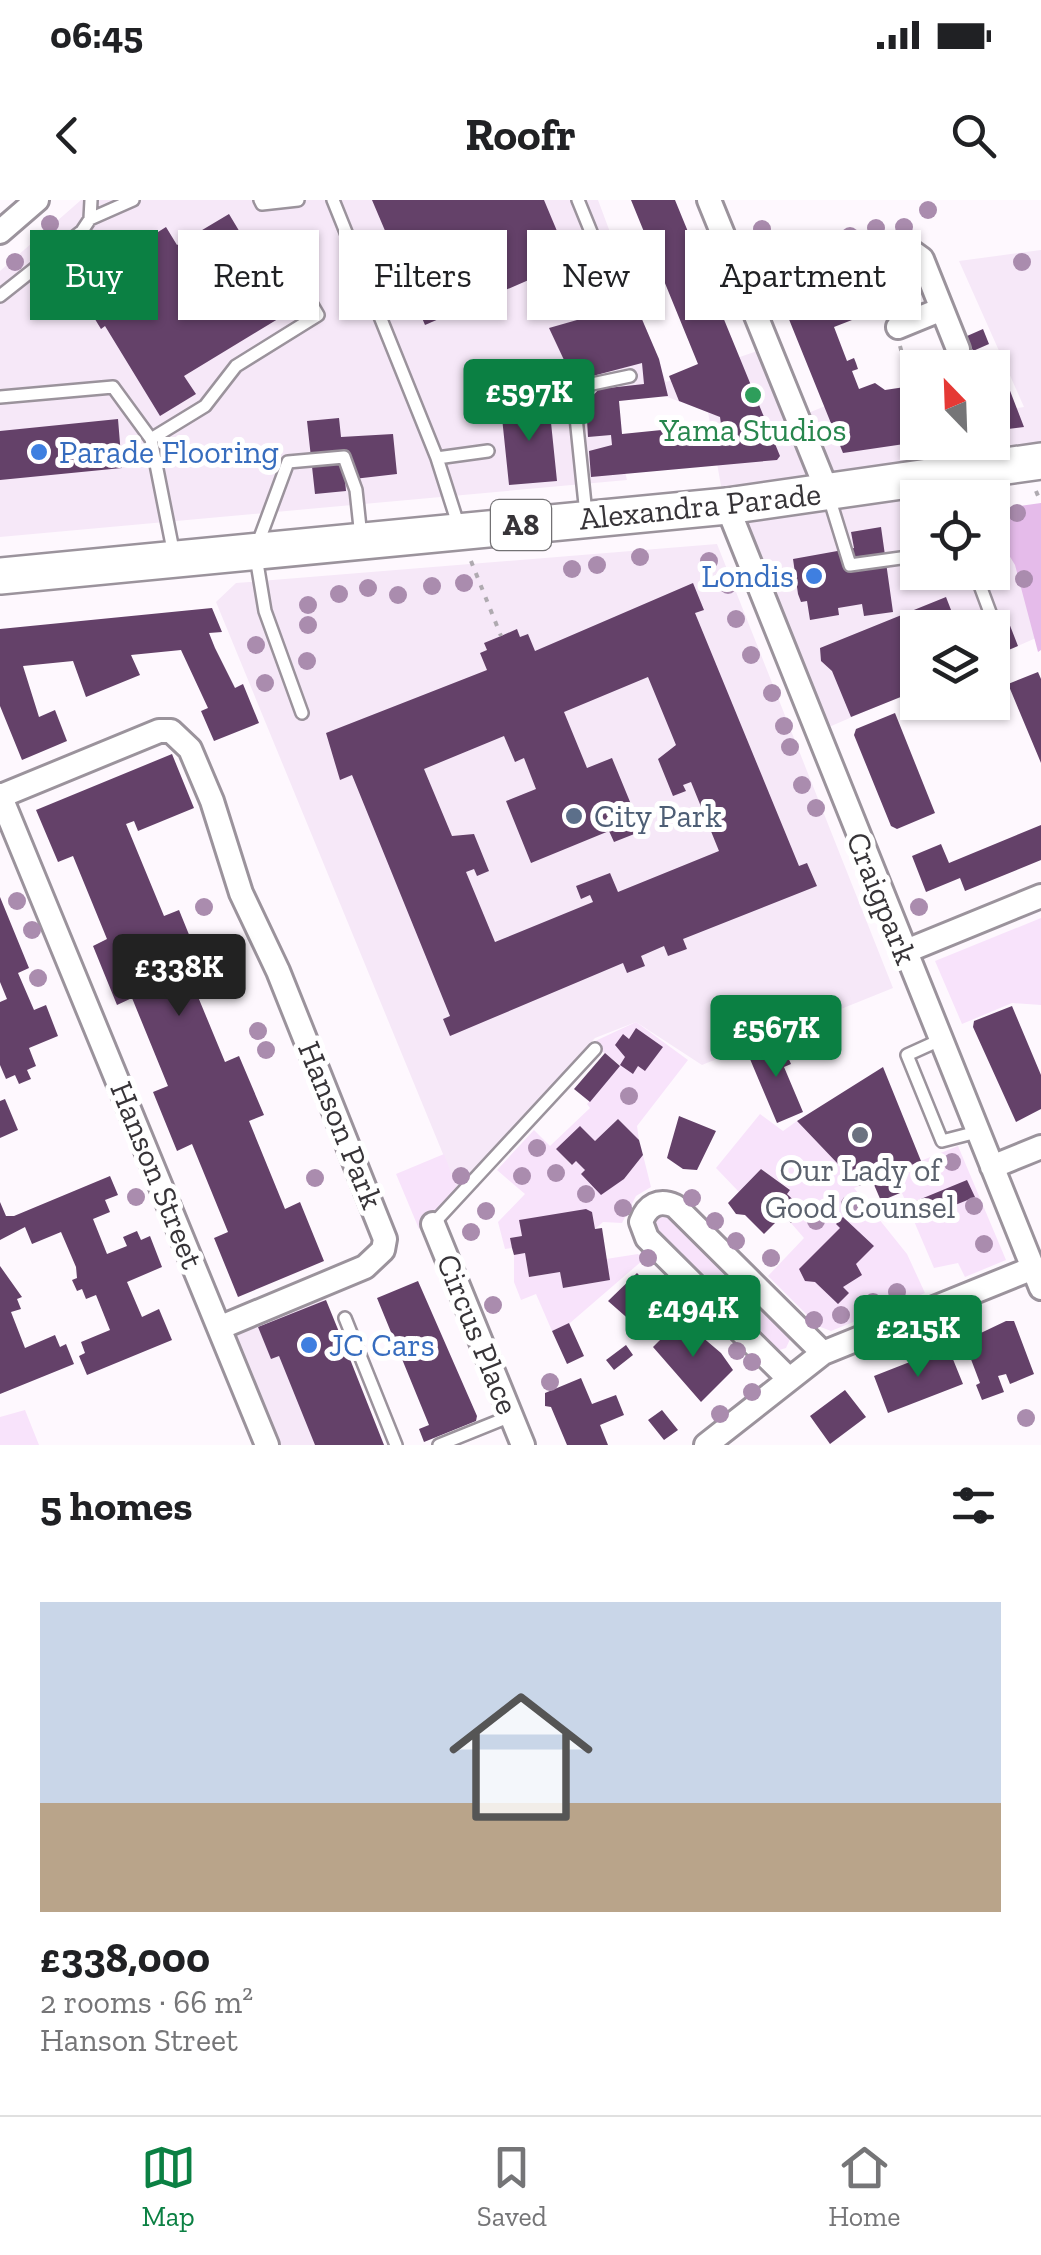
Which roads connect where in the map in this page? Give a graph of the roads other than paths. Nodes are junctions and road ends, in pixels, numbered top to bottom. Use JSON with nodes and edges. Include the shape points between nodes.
{"nodes":[{"id":1,"x":37,"y":200,"type":"edge"},
{"id":2,"x":91,"y":200,"type":"edge"},
{"id":3,"x":133,"y":200,"type":"edge"},
{"id":4,"x":260,"y":200,"type":"edge"},
{"id":5,"x":298,"y":200,"type":"edge"},
{"id":6,"x":332,"y":200,"type":"edge"},
{"id":7,"x":578,"y":200,"type":"edge"},
{"id":8,"x":709,"y":200,"type":"edge"},
{"id":9,"x":90,"y":219,"type":"junction"},
{"id":10,"x":590,"y":230,"type":"edge"},
{"id":11,"x":722,"y":230,"type":"edge"},
{"id":12,"x":0,"y":232,"type":"edge"},
{"id":13,"x":921,"y":258,"type":"edge"},
{"id":14,"x":0,"y":296,"type":"edge"},
{"id":15,"x":942,"y":309,"type":"junction"},
{"id":16,"x":309,"y":320,"type":"edge"},
{"id":17,"x":759,"y":320,"type":"edge"},
{"id":18,"x":898,"y":327,"type":"dead end"},
{"id":19,"x":958,"y":349,"type":"dead end"},
{"id":20,"x":630,"y":376,"type":"dead end"},
{"id":21,"x":0,"y":398,"type":"edge"},
{"id":22,"x":151,"y":439,"type":"junction"},
{"id":23,"x":488,"y":451,"type":"dead end"},
{"id":24,"x":437,"y":458,"type":"junction"},
{"id":25,"x":1041,"y":461,"type":"edge"},
{"id":26,"x":916,"y":480,"type":"edge"},
{"id":27,"x":900,"y":482,"type":"edge"},
{"id":28,"x":828,"y":493,"type":"junction"},
{"id":29,"x":727,"y":506,"type":"junction"},
{"id":30,"x":587,"y":518,"type":"junction"},
{"id":31,"x":461,"y":531,"type":"junction"},
{"id":32,"x":361,"y":541,"type":"junction"},
{"id":33,"x":255,"y":551,"type":"junction"},
{"id":34,"x":900,"y":558,"type":"edge"},
{"id":35,"x":174,"y":559,"type":"junction"},
{"id":36,"x":0,"y":576,"type":"edge"},
{"id":37,"x":302,"y":713,"type":"dead end"},
{"id":38,"x":0,"y":796,"type":"edge"},
{"id":39,"x":1041,"y":896,"type":"edge"},
{"id":40,"x":904,"y":952,"type":"junction"},
{"id":41,"x":940,"y":1040,"type":"junction"},
{"id":42,"x":595,"y":1049,"type":"dead end"},
{"id":43,"x":978,"y":1132,"type":"junction"},
{"id":44,"x":1041,"y":1146,"type":"edge"},
{"id":45,"x":992,"y":1166,"type":"junction"},
{"id":46,"x":433,"y":1224,"type":"joint"},
{"id":47,"x":1038,"y":1276,"type":"edge"},
{"id":48,"x":345,"y":1318,"type":"dead end"},
{"id":49,"x":219,"y":1328,"type":"junction"},
{"id":50,"x":823,"y":1353,"type":"junction"},
{"id":51,"x":788,"y":1378,"type":"junction"},
{"id":52,"x":511,"y":1416,"type":"junction"},
{"id":53,"x":267,"y":1445,"type":"edge"},
{"id":54,"x":396,"y":1445,"type":"edge"},
{"id":55,"x":439,"y":1445,"type":"edge"},
{"id":56,"x":523,"y":1445,"type":"edge"},
{"id":57,"x":706,"y":1445,"type":"edge"}],
"edges":[{"from":1,"to":12,"type":"street"},
{"from":2,"to":9,"type":"lane"},
{"from":3,"to":9,"type":"lane"},
{"from":4,"to":5,"type":"lane"},
{"from":6,"to":24,"type":"lane"},
{"from":7,"to":10,"type":"lane"},
{"from":8,"to":11,"type":"street"},
{"from":9,"to":14,"type":"lane"},
{"from":13,"to":15,"type":"street"},
{"from":15,"to":18,"type":"street"},
{"from":15,"to":19,"type":"street"},
{"from":16,"to":22,"type":"lane","via":[[236,366],[205,406]]},
{"from":17,"to":28,"type":"street"},
{"from":20,"to":30,"type":"lane","via":[[573,388]]},
{"from":21,"to":22,"type":"lane","via":[[113,388]]},
{"from":22,"to":35,"type":"lane"},
{"from":23,"to":24,"type":"lane"},
{"from":24,"to":31,"type":"lane"},
{"from":25,"to":26,"type":"main road","name":"Alexandra Parade","number":"A8"},
{"from":27,"to":28,"type":"main road","name":"Alexandra Parade","number":"A8"},
{"from":28,"to":29,"type":"main road","name":"Alexandra Parade","number":"A8"},
{"from":28,"to":34,"type":"lane","via":[[850,564]]},
{"from":29,"to":30,"type":"main road","name":"Alexandra Parade","number":"A8"},
{"from":29,"to":40,"type":"street","name":"Craigpark"},
{"from":30,"to":31,"type":"main road","name":"Alexandra Parade","number":"A8"},
{"from":31,"to":32,"type":"main road","name":"Alexandra Parade","number":"A8"},
{"from":32,"to":33,"type":"main road","name":"Alexandra Parade","number":"A8"},
{"from":32,"to":33,"type":"lane","via":[[356,490],[344,457],[288,462]]},
{"from":33,"to":35,"type":"main road","name":"Alexandra Parade","number":"A8"},
{"from":33,"to":37,"type":"lane","via":[[265,611]]},
{"from":35,"to":36,"type":"main road","name":"Alexandra Parade","number":"A8"},
{"from":38,"to":49,"type":"street","name":"Hanson Street"},
{"from":38,"to":49,"type":"street","name":"Hanson Park","via":[[171,731],[190,749],[212,801],[247,908],[385,1239],[365,1267]]},
{"from":39,"to":40,"type":"street"},
{"from":40,"to":41,"type":"street","name":"Craigpark"},
{"from":41,"to":43,"type":"street","name":"Craigpark"},
{"from":41,"to":43,"type":"lane","via":[[907,1055],[942,1141]]},
{"from":42,"to":46,"type":"lane"},
{"from":43,"to":45,"type":"street","name":"Craigpark"},
{"from":44,"to":45,"type":"street"},
{"from":45,"to":47,"type":"street","name":"Craigpark"},
{"from":46,"to":52,"type":"street","name":"Circus Place"},
{"from":47,"to":50,"type":"street"},
{"from":48,"to":54,"type":"lane"},
{"from":49,"to":53,"type":"street","name":"Hanson Street"},
{"from":50,"to":51,"type":"street"},
{"from":50,"to":51,"type":"street","via":[[675,1206],[650,1206],[642,1222],[647,1238]]},
{"from":51,"to":57,"type":"street"},
{"from":52,"to":55,"type":"lane"},
{"from":52,"to":56,"type":"street","name":"Circus Place"}]}
